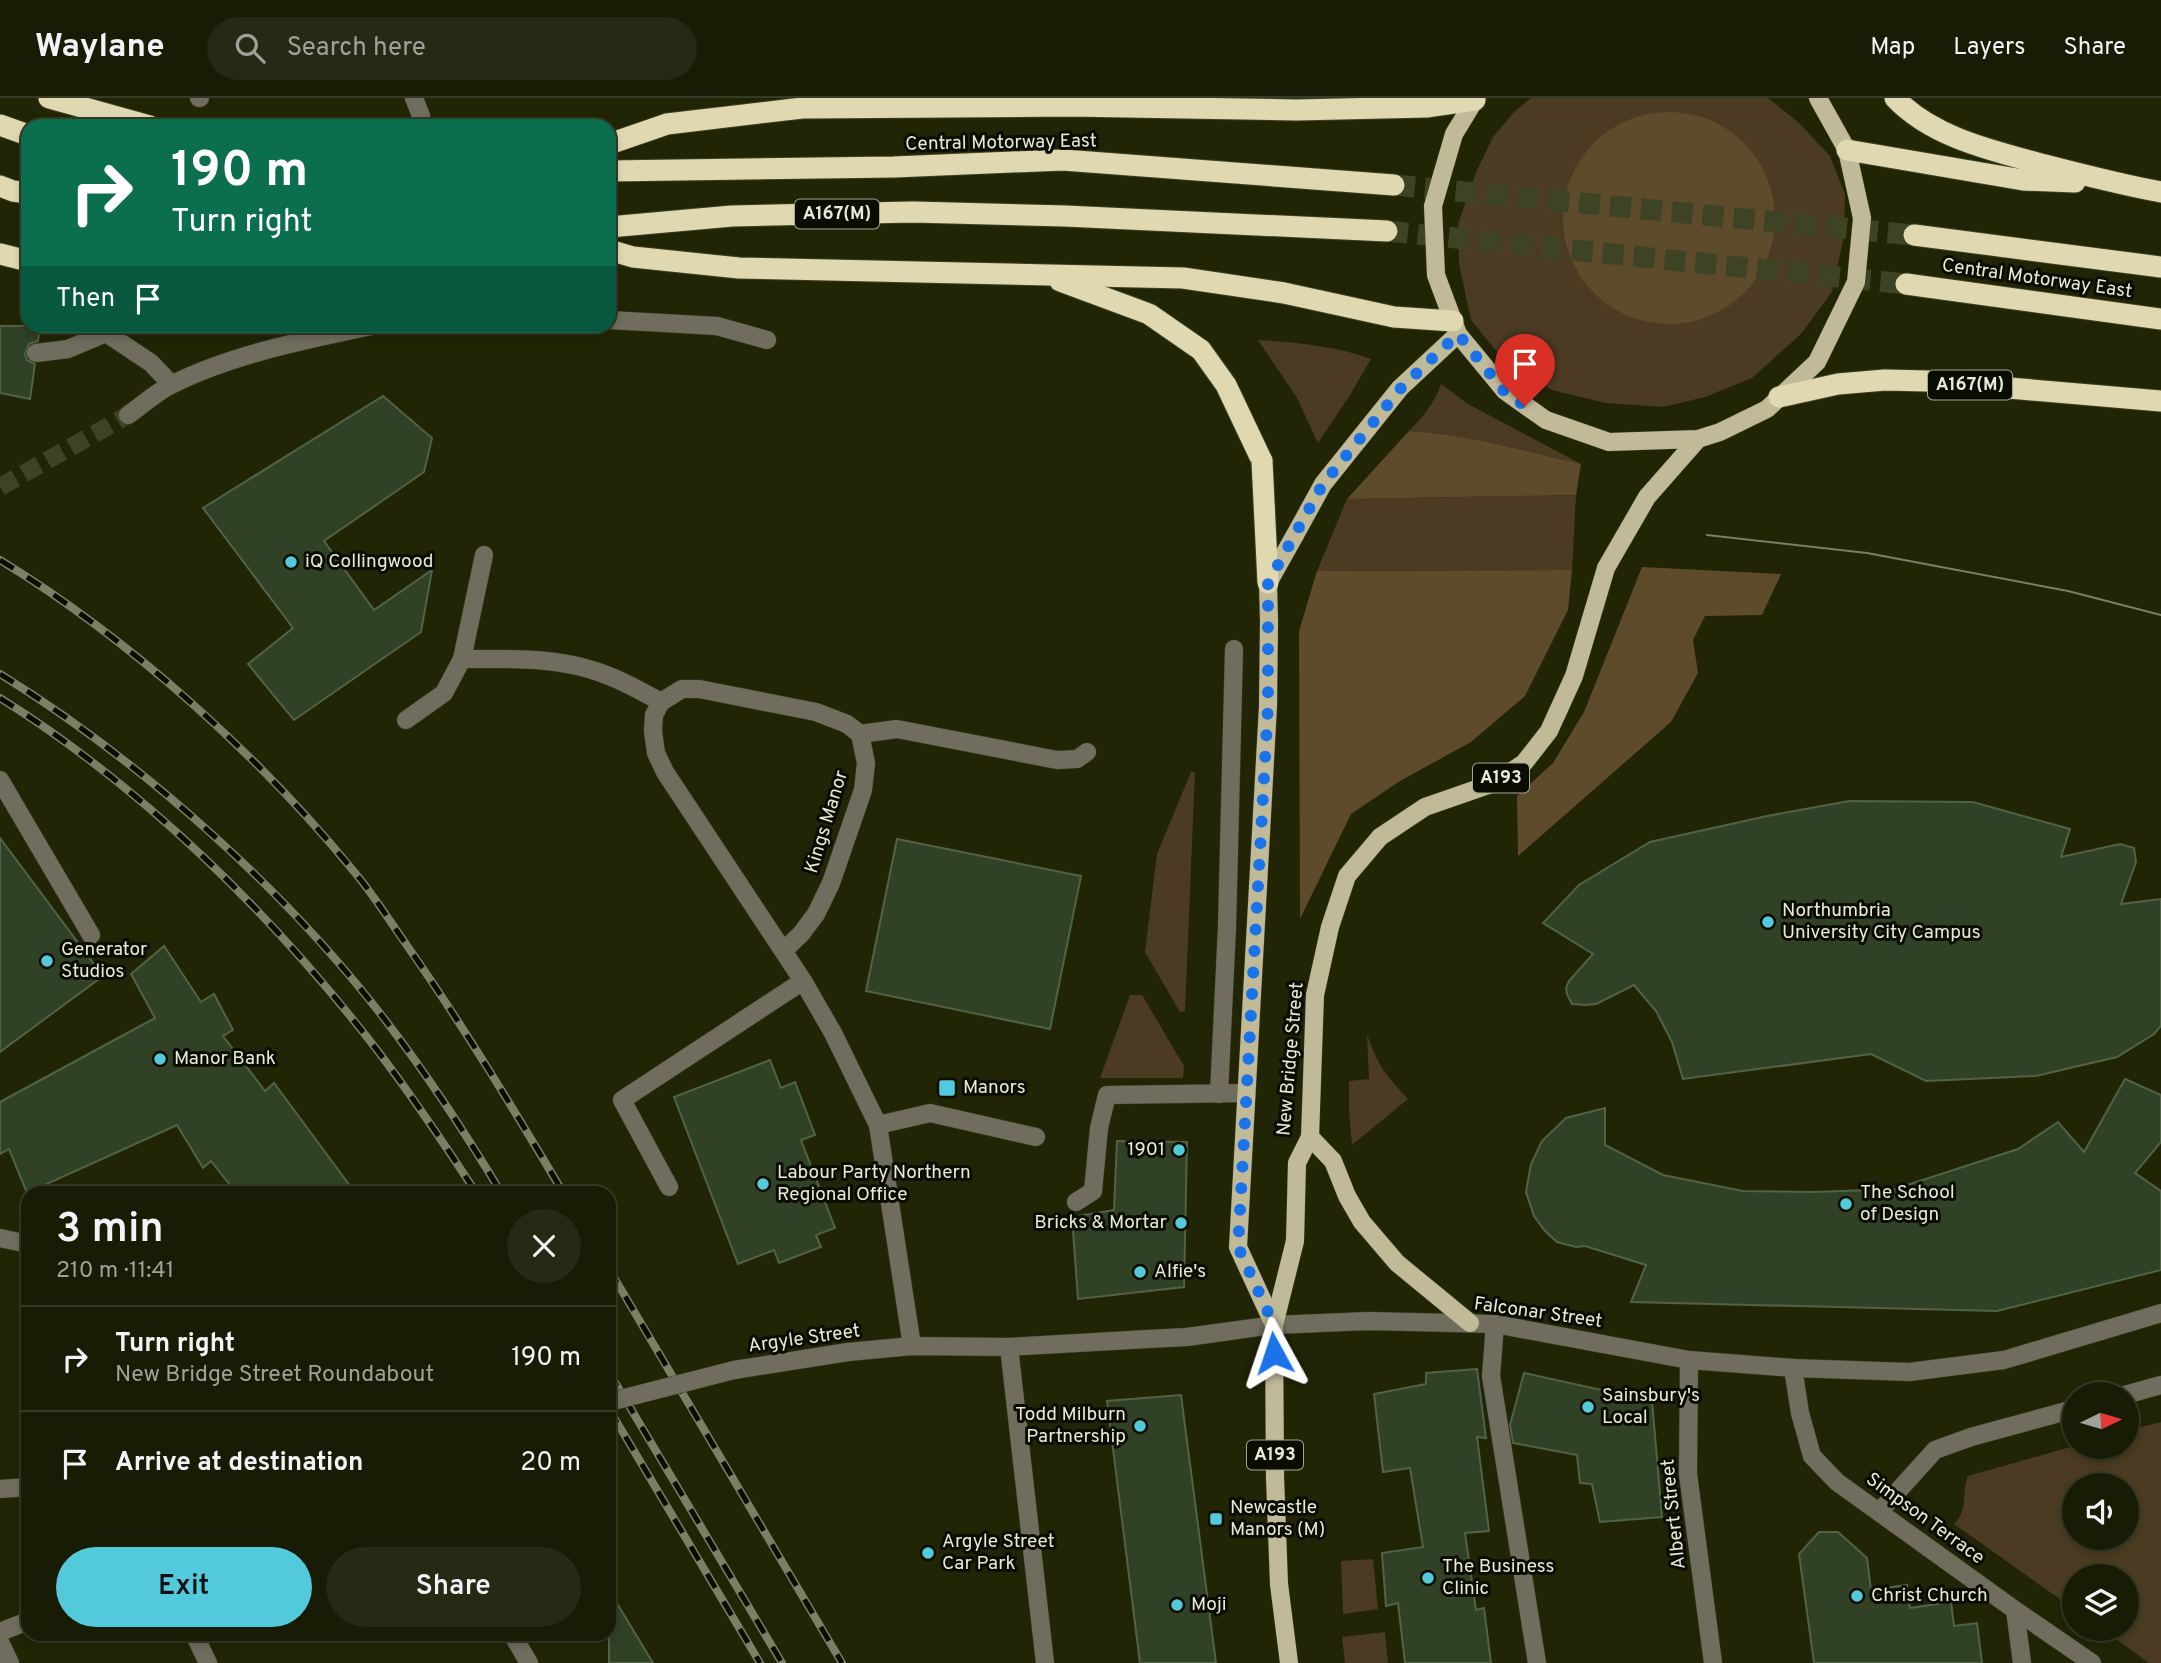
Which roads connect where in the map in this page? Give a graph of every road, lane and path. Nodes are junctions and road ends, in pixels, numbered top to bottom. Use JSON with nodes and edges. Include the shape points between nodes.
{"nodes":[{"id":1,"x":50,"y":98,"type":"edge"},
{"id":2,"x":414,"y":98,"type":"edge"},
{"id":3,"x":831,"y":98,"type":"edge"},
{"id":4,"x":1818,"y":98,"type":"edge"},
{"id":5,"x":1895,"y":98,"type":"edge"},
{"id":6,"x":1475,"y":99,"type":"edge"},
{"id":7,"x":802,"y":108,"type":"junction"},
{"id":8,"x":421,"y":116,"type":"dead end"},
{"id":9,"x":125,"y":119,"type":"edge"},
{"id":10,"x":0,"y":125,"type":"edge"},
{"id":11,"x":21,"y":132,"type":"edge"},
{"id":12,"x":616,"y":142,"type":"edge"},
{"id":13,"x":1847,"y":150,"type":"junction"},
{"id":14,"x":616,"y":171,"type":"edge"},
{"id":15,"x":2115,"y":184,"type":"junction"},
{"id":16,"x":1394,"y":185,"type":"tunnel mouth"},
{"id":17,"x":0,"y":186,"type":"edge"},
{"id":18,"x":21,"y":192,"type":"edge"},
{"id":19,"x":2161,"y":192,"type":"edge"},
{"id":20,"x":616,"y":226,"type":"edge"},
{"id":21,"x":1387,"y":232,"type":"tunnel mouth"},
{"id":22,"x":1914,"y":235,"type":"tunnel mouth"},
{"id":23,"x":616,"y":252,"type":"edge"},
{"id":24,"x":0,"y":254,"type":"edge"},
{"id":25,"x":21,"y":259,"type":"edge"},
{"id":26,"x":2161,"y":267,"type":"edge"},
{"id":27,"x":1045,"y":275,"type":"junction"},
{"id":28,"x":1906,"y":284,"type":"tunnel mouth"},
{"id":29,"x":2161,"y":319,"type":"edge"},
{"id":30,"x":616,"y":320,"type":"edge"},
{"id":31,"x":1456,"y":327,"type":"junction"},
{"id":32,"x":338,"y":333,"type":"edge"},
{"id":33,"x":767,"y":340,"type":"dead end"},
{"id":34,"x":36,"y":353,"type":"dead end"},
{"id":35,"x":171,"y":384,"type":"junction"},
{"id":36,"x":1779,"y":397,"type":"junction"},
{"id":37,"x":2161,"y":401,"type":"edge"},
{"id":38,"x":128,"y":415,"type":"tunnel mouth"},
{"id":39,"x":1698,"y":439,"type":"junction"},
{"id":40,"x":484,"y":555,"type":"dead end"},
{"id":41,"x":1268,"y":583,"type":"junction"},
{"id":42,"x":1234,"y":649,"type":"dead end"},
{"id":43,"x":463,"y":659,"type":"junction"},
{"id":44,"x":661,"y":702,"type":"junction"},
{"id":45,"x":406,"y":720,"type":"dead end"},
{"id":46,"x":860,"y":734,"type":"junction"},
{"id":47,"x":1087,"y":752,"type":"dead end"},
{"id":48,"x":0,"y":780,"type":"edge"},
{"id":49,"x":91,"y":935,"type":"dead end"},
{"id":50,"x":783,"y":951,"type":"junction"},
{"id":51,"x":803,"y":981,"type":"junction"},
{"id":52,"x":1246,"y":1093,"type":"junction"},
{"id":53,"x":1219,"y":1094,"type":"junction"},
{"id":54,"x":878,"y":1125,"type":"junction"},
{"id":55,"x":1036,"y":1137,"type":"dead end"},
{"id":56,"x":1310,"y":1137,"type":"junction"},
{"id":57,"x":669,"y":1187,"type":"dead end"},
{"id":58,"x":1076,"y":1202,"type":"dead end"},
{"id":59,"x":0,"y":1238,"type":"edge"},
{"id":60,"x":21,"y":1240,"type":"edge"},
{"id":61,"x":2161,"y":1313,"type":"edge"},
{"id":62,"x":1470,"y":1323,"type":"junction"},
{"id":63,"x":1495,"y":1324,"type":"junction"},
{"id":64,"x":1274,"y":1325,"type":"junction"},
{"id":65,"x":912,"y":1346,"type":"junction"},
{"id":66,"x":1009,"y":1347,"type":"junction"},
{"id":67,"x":1689,"y":1360,"type":"junction"},
{"id":68,"x":1793,"y":1368,"type":"junction"},
{"id":69,"x":2161,"y":1385,"type":"edge"},
{"id":70,"x":2139,"y":1391,"type":"edge"},
{"id":71,"x":616,"y":1400,"type":"edge"},
{"id":72,"x":2062,"y":1412,"type":"edge"},
{"id":73,"x":21,"y":1488,"type":"edge"},
{"id":74,"x":0,"y":1489,"type":"edge"},
{"id":75,"x":1879,"y":1512,"type":"junction"},
{"id":76,"x":2015,"y":1610,"type":"junction"},
{"id":77,"x":21,"y":1624,"type":"edge"},
{"id":78,"x":0,"y":1632,"type":"edge"},
{"id":79,"x":197,"y":1641,"type":"edge"},
{"id":80,"x":516,"y":1641,"type":"edge"},
{"id":81,"x":0,"y":1642,"type":"edge"},
{"id":82,"x":10,"y":1663,"type":"edge"},
{"id":83,"x":208,"y":1663,"type":"edge"},
{"id":84,"x":529,"y":1663,"type":"edge"},
{"id":85,"x":1045,"y":1663,"type":"edge"},
{"id":86,"x":1289,"y":1663,"type":"edge"},
{"id":87,"x":1537,"y":1663,"type":"edge"},
{"id":88,"x":1713,"y":1663,"type":"edge"},
{"id":89,"x":2022,"y":1663,"type":"edge"},
{"id":90,"x":2092,"y":1663,"type":"edge"}],
"edges":[{"from":1,"to":9,"type":"highway"},
{"from":2,"to":8,"type":"street"},
{"from":3,"to":7,"type":"highway"},
{"from":4,"to":13,"type":"main road"},
{"from":5,"to":15,"type":"highway","via":[[1928,125],[1962,140]]},
{"from":6,"to":7,"type":"highway","via":[[1426,107],[1297,110]]},
{"from":6,"to":31,"type":"main road","via":[[1454,134],[1433,205],[1436,275]]},
{"from":7,"to":12,"type":"highway","via":[[667,124]]},
{"from":10,"to":11,"type":"highway"},
{"from":13,"to":15,"type":"highway","via":[[2023,180]]},
{"from":13,"to":36,"type":"main road","via":[[1862,218],[1856,282],[1817,362]]},
{"from":14,"to":16,"type":"highway","name":"Central Motorway East","via":[[1063,160]]},
{"from":15,"to":19,"type":"highway"},
{"from":17,"to":18,"type":"highway"},
{"from":20,"to":21,"type":"highway","number":"A167(M)","via":[[732,216],[913,212]]},
{"from":22,"to":26,"type":"highway","name":"Central Motorway East"},
{"from":23,"to":27,"type":"highway","via":[[739,268]]},
{"from":24,"to":25,"type":"highway"},
{"from":27,"to":31,"type":"highway","via":[[1183,278]]},
{"from":27,"to":41,"type":"highway","bridge":true,"via":[[1149,314],[1201,351],[1226,385],[1262,461]]},
{"from":28,"to":29,"type":"highway","name":"Central Motorway East"},
{"from":30,"to":33,"type":"street","via":[[717,326]]},
{"from":31,"to":39,"type":"main road","via":[[1504,391],[1546,420],[1609,442]]},
{"from":31,"to":41,"type":"main road","bridge":true,"via":[[1323,484]]},
{"from":32,"to":35,"type":"street","via":[[236,359]]},
{"from":34,"to":35,"type":"street","via":[[68,349],[106,333],[151,363]]},
{"from":35,"to":38,"type":"street"},
{"from":36,"to":37,"type":"highway","number":"A167(M)","via":[[1885,380]]},
{"from":36,"to":39,"type":"main road","via":[[1767,409]]},
{"from":39,"to":56,"type":"main road","name":"New Bridge Street","number":"A193","bridge":true,"via":[[1647,497],[1606,568],[1574,676],[1549,732],[1524,763],[1494,783],[1425,807],[1380,837],[1347,876],[1315,995]]},
{"from":40,"to":43,"type":"street"},
{"from":41,"to":52,"type":"main road","number":"A193","bridge":true,"via":[[1268,706]]},
{"from":42,"to":53,"type":"street"},
{"from":43,"to":44,"type":"street","via":[[568,664],[611,677]]},
{"from":43,"to":45,"type":"street","via":[[444,693]]},
{"from":44,"to":46,"type":"street","via":[[682,689],[711,690],[816,712]]},
{"from":44,"to":50,"type":"street","via":[[653,731],[664,772]]},
{"from":46,"to":47,"type":"street","via":[[897,729],[1057,760],[1077,759]]},
{"from":46,"to":50,"type":"street","name":"Kings Manor","via":[[866,763],[863,790],[831,883],[816,914]]},
{"from":48,"to":49,"type":"street"},
{"from":50,"to":51,"type":"street"},
{"from":51,"to":54,"type":"street"},
{"from":51,"to":57,"type":"street","via":[[622,1100]]},
{"from":52,"to":53,"type":"street"},
{"from":52,"to":64,"type":"main road","number":"A193","via":[[1238,1247]]},
{"from":53,"to":58,"type":"street","via":[[1108,1095],[1099,1128],[1093,1191]]},
{"from":54,"to":55,"type":"street","via":[[930,1113]]},
{"from":54,"to":65,"type":"street"},
{"from":56,"to":62,"type":"main road","via":[[1333,1161],[1362,1222],[1397,1263]]},
{"from":56,"to":64,"type":"main road","name":"New Bridge Street","number":"A193","via":[[1297,1163],[1295,1241]]},
{"from":59,"to":60,"type":"street"},
{"from":61,"to":68,"type":"street","name":"Falconar Street","via":[[2004,1360],[1909,1371]]},
{"from":62,"to":63,"type":"street","name":"Falconar Street"},
{"from":62,"to":64,"type":"street","name":"Falconar Street"},
{"from":63,"to":67,"type":"street","name":"Falconar Street"},
{"from":63,"to":87,"type":"street","via":[[1491,1376]]},
{"from":64,"to":66,"type":"street","name":"Argyle Street","via":[[1187,1337]]},
{"from":64,"to":86,"type":"main road","name":"New Bridge Street","number":"A193","via":[[1279,1584]]},
{"from":65,"to":66,"type":"street","name":"Argyle Street"},
{"from":65,"to":71,"type":"street","name":"Argyle Street","bridge":true,"via":[[734,1370]]},
{"from":66,"to":85,"type":"street"},
{"from":67,"to":68,"type":"street","name":"Falconar Street"},
{"from":67,"to":88,"type":"street","name":"Albert Street","via":[[1688,1474]]},
{"from":68,"to":75,"type":"street","name":"Simpson Terrace","via":[[1812,1456],[1837,1482]]},
{"from":69,"to":70,"type":"street"},
{"from":72,"to":75,"type":"street","via":[[1935,1451]]},
{"from":73,"to":74,"type":"street"},
{"from":75,"to":76,"type":"street","name":"Simpson Terrace"},
{"from":76,"to":89,"type":"street"},
{"from":76,"to":90,"type":"street","name":"Simpson Terrace"},
{"from":77,"to":78,"type":"street"},
{"from":79,"to":83,"type":"street"},
{"from":80,"to":84,"type":"street"},
{"from":81,"to":82,"type":"street"}]}
